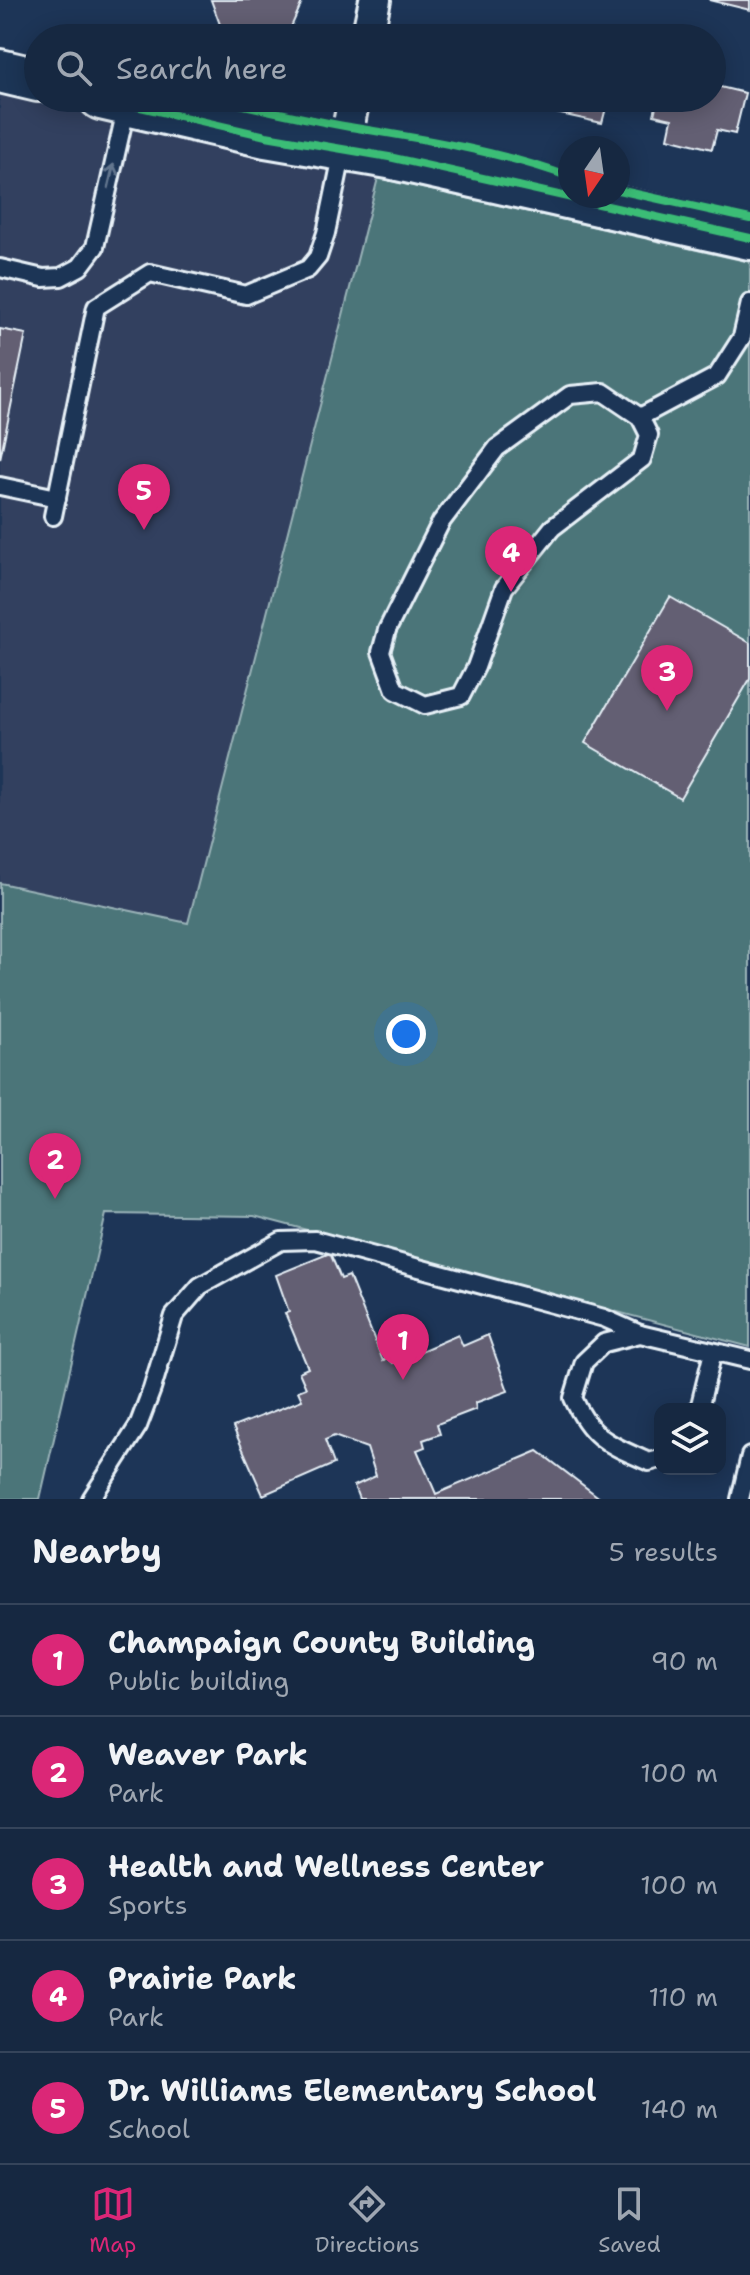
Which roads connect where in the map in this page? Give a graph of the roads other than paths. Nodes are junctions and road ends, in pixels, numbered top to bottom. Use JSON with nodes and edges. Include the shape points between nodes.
{"nodes":[{"id":1,"x":375,"y":0,"type":"edge"},
{"id":2,"x":370,"y":24,"type":"edge"},
{"id":3,"x":0,"y":53,"type":"edge"},
{"id":4,"x":24,"y":58,"type":"edge"},
{"id":5,"x":0,"y":71,"type":"edge"},
{"id":6,"x":24,"y":77,"type":"edge"},
{"id":7,"x":113,"y":112,"type":"edge"},
{"id":8,"x":216,"y":112,"type":"edge"},
{"id":9,"x":283,"y":112,"type":"edge"},
{"id":10,"x":349,"y":125,"type":"edge"},
{"id":11,"x":558,"y":173,"type":"edge"},
{"id":12,"x":630,"y":193,"type":"edge"},
{"id":13,"x":750,"y":219,"type":"edge"},
{"id":14,"x":750,"y":238,"type":"edge"},
{"id":15,"x":0,"y":268,"type":"edge"},
{"id":16,"x":750,"y":303,"type":"edge"},
{"id":17,"x":640,"y":417,"type":"junction"},
{"id":18,"x":0,"y":486,"type":"edge"},
{"id":19,"x":57,"y":498,"type":"junction"},
{"id":20,"x":53,"y":516,"type":"dead end"},
{"id":21,"x":640,"y":1334,"type":"junction"},
{"id":22,"x":713,"y":1352,"type":"junction"},
{"id":23,"x":750,"y":1360,"type":"edge"},
{"id":24,"x":700,"y":1403,"type":"edge"},
{"id":25,"x":750,"y":1456,"type":"edge"},
{"id":26,"x":654,"y":1461,"type":"edge"},
{"id":27,"x":91,"y":1499,"type":"edge"},
{"id":28,"x":740,"y":1499,"type":"edge"}],
"edges":[{"from":1,"to":2,"type":"street"},
{"from":3,"to":4,"type":"main road"},
{"from":5,"to":6,"type":"main road"},
{"from":15,"to":7,"type":"lane","one_way":true,"via":[[61,277],[80,267],[95,247]]},
{"from":8,"to":10,"type":"main road"},
{"from":9,"to":10,"type":"main road"},
{"from":10,"to":11,"type":"main road"},
{"from":10,"to":14,"type":"main road","via":[[389,157]]},
{"from":10,"to":19,"type":"lane","via":[[326,233],[308,269],[246,295],[150,273],[96,307]]},
{"from":12,"to":13,"type":"main road"},
{"from":16,"to":17,"type":"lane","via":[[742,337],[717,376]]},
{"from":17,"to":17,"type":"lane","via":[[603,392],[570,395],[497,448],[441,522],[387,630],[381,652],[395,690],[425,705],[461,696],[504,588],[552,528],[642,459],[649,435]]},
{"from":18,"to":19,"type":"lane"},
{"from":19,"to":20,"type":"lane"},
{"from":21,"to":22,"type":"lane"},
{"from":21,"to":26,"type":"lane","via":[[604,1343],[584,1362],[573,1398],[585,1425],[613,1446]]},
{"from":21,"to":27,"type":"lane","via":[[604,1318],[315,1240],[281,1241],[200,1286],[174,1316],[138,1426]]},
{"from":22,"to":23,"type":"lane"},
{"from":22,"to":24,"type":"lane"},
{"from":25,"to":28,"type":"lane"}]}
